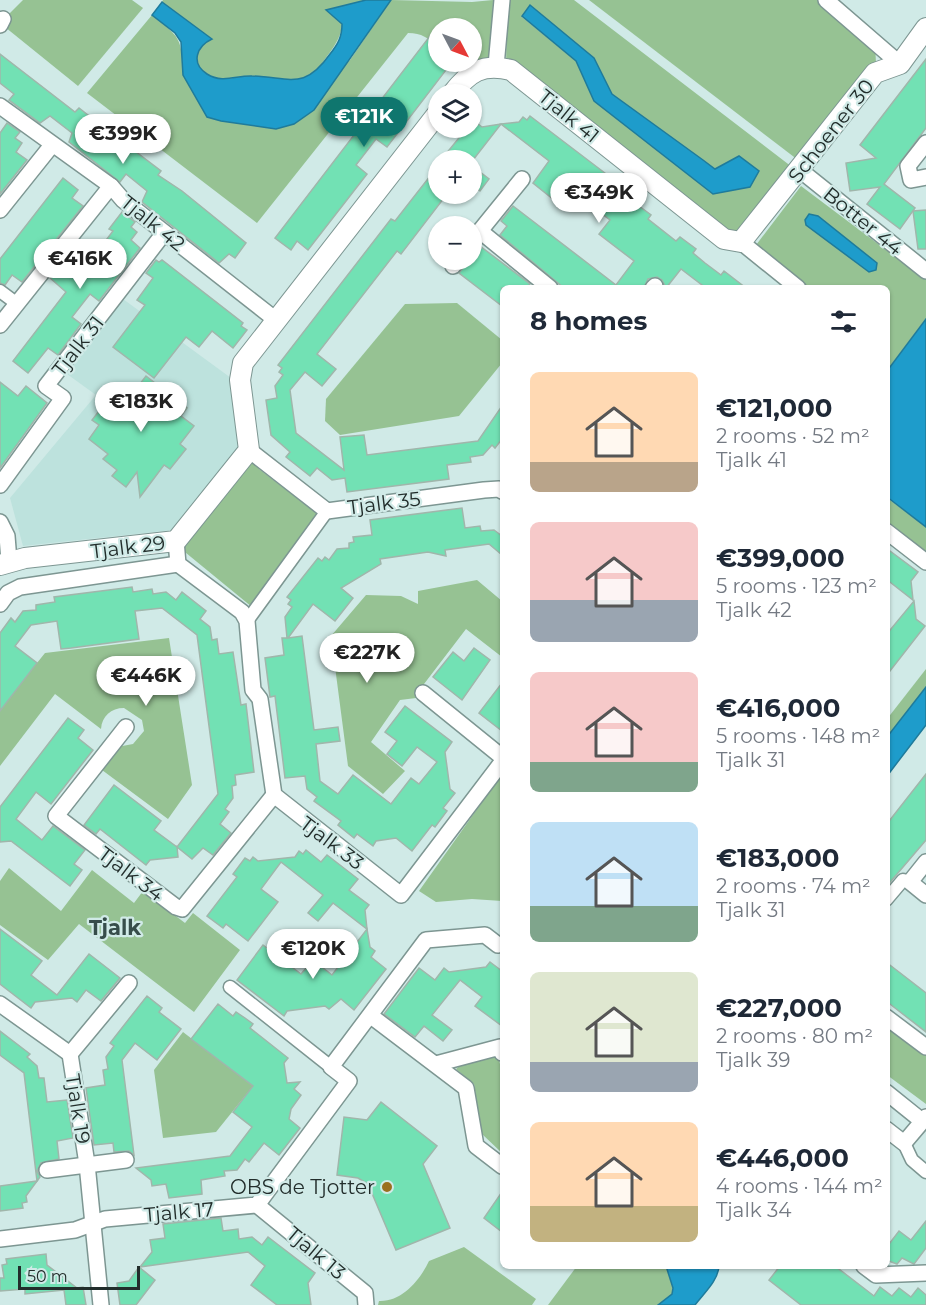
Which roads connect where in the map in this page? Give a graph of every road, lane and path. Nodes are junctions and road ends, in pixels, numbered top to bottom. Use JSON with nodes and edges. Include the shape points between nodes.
{"nodes":[{"id":1,"x":502,"y":0,"type":"edge"},
{"id":2,"x":826,"y":0,"type":"edge"},
{"id":3,"x":926,"y":28,"type":"edge"},
{"id":4,"x":900,"y":64,"type":"junction"},
{"id":5,"x":496,"y":66,"type":"junction"},
{"id":6,"x":460,"y":84,"type":"edge"},
{"id":7,"x":0,"y":106,"type":"edge"},
{"id":8,"x":428,"y":126,"type":"edge"},
{"id":9,"x":926,"y":143,"type":"edge"},
{"id":10,"x":52,"y":145,"type":"junction"},
{"id":11,"x":800,"y":170,"type":"junction"},
{"id":12,"x":926,"y":177,"type":"edge"},
{"id":13,"x":522,"y":179,"type":"dead end"},
{"id":14,"x":111,"y":186,"type":"junction"},
{"id":15,"x":0,"y":210,"type":"edge"},
{"id":16,"x":482,"y":229,"type":"edge"},
{"id":17,"x":164,"y":233,"type":"junction"},
{"id":18,"x":482,"y":241,"type":"edge"},
{"id":19,"x":741,"y":242,"type":"junction"},
{"id":20,"x":926,"y":271,"type":"edge"},
{"id":21,"x":546,"y":285,"type":"edge"},
{"id":22,"x":794,"y":285,"type":"edge"},
{"id":23,"x":0,"y":291,"type":"edge"},
{"id":24,"x":16,"y":303,"type":"junction"},
{"id":25,"x":276,"y":320,"type":"junction"},
{"id":26,"x":0,"y":325,"type":"edge"},
{"id":27,"x":249,"y":450,"type":"junction"},
{"id":28,"x":0,"y":484,"type":"edge"},
{"id":29,"x":500,"y":488,"type":"edge"},
{"id":30,"x":327,"y":511,"type":"junction"},
{"id":31,"x":0,"y":522,"type":"edge"},
{"id":32,"x":890,"y":534,"type":"edge"},
{"id":33,"x":176,"y":541,"type":"junction"},
{"id":34,"x":926,"y":562,"type":"edge"},
{"id":35,"x":5,"y":563,"type":"edge"},
{"id":36,"x":178,"y":564,"type":"junction"},
{"id":37,"x":0,"y":604,"type":"edge"},
{"id":38,"x":247,"y":621,"type":"junction"},
{"id":39,"x":423,"y":693,"type":"dead end"},
{"id":40,"x":126,"y":727,"type":"dead end"},
{"id":41,"x":500,"y":755,"type":"edge"},
{"id":42,"x":500,"y":765,"type":"edge"},
{"id":43,"x":274,"y":795,"type":"junction"},
{"id":44,"x":926,"y":862,"type":"edge"},
{"id":45,"x":910,"y":882,"type":"junction"},
{"id":46,"x":890,"y":895,"type":"edge"},
{"id":47,"x":926,"y":895,"type":"edge"},
{"id":48,"x":498,"y":945,"type":"dead end"},
{"id":49,"x":129,"y":983,"type":"dead end"},
{"id":50,"x":230,"y":987,"type":"dead end"},
{"id":51,"x":0,"y":1004,"type":"edge"},
{"id":52,"x":371,"y":1016,"type":"junction"},
{"id":53,"x":890,"y":1020,"type":"edge"},
{"id":54,"x":500,"y":1047,"type":"edge"},
{"id":55,"x":926,"y":1047,"type":"edge"},
{"id":56,"x":70,"y":1054,"type":"junction"},
{"id":57,"x":436,"y":1064,"type":"junction"},
{"id":58,"x":332,"y":1067,"type":"junction"},
{"id":59,"x":890,"y":1095,"type":"edge"},
{"id":60,"x":924,"y":1119,"type":"edge"},
{"id":61,"x":890,"y":1132,"type":"edge"},
{"id":62,"x":904,"y":1143,"type":"junction"},
{"id":63,"x":126,"y":1160,"type":"dead end"},
{"id":64,"x":87,"y":1164,"type":"junction"},
{"id":65,"x":500,"y":1164,"type":"edge"},
{"id":66,"x":47,"y":1170,"type":"dead end"},
{"id":67,"x":926,"y":1172,"type":"edge"},
{"id":68,"x":257,"y":1204,"type":"junction"},
{"id":69,"x":92,"y":1223,"type":"junction"},
{"id":70,"x":0,"y":1239,"type":"edge"},
{"id":71,"x":868,"y":1269,"type":"edge"},
{"id":72,"x":926,"y":1273,"type":"edge"},
{"id":73,"x":102,"y":1305,"type":"edge"},
{"id":74,"x":366,"y":1305,"type":"edge"}],
"edges":[{"from":1,"to":5,"type":"street"},
{"from":2,"to":4,"type":"street"},
{"from":3,"to":4,"type":"street"},
{"from":4,"to":11,"type":"street","name":"Schoener 30","via":[[875,73]]},
{"from":5,"to":6,"type":"street","via":[[467,75]]},
{"from":5,"to":19,"type":"street","name":"Tjalk 41","via":[[511,69],[724,239]]},
{"from":7,"to":10,"type":"street","name":"Tjalk 42"},
{"from":8,"to":25,"type":"street"},
{"from":9,"to":12,"type":"street","via":[[908,166],[911,180]]},
{"from":10,"to":14,"type":"street","name":"Tjalk 42"},
{"from":10,"to":15,"type":"street"},
{"from":11,"to":19,"type":"street","name":"Schoener 30"},
{"from":11,"to":20,"type":"street","name":"Botter 44"},
{"from":13,"to":16,"type":"street"},
{"from":14,"to":17,"type":"street","name":"Tjalk 42"},
{"from":14,"to":24,"type":"street"},
{"from":17,"to":25,"type":"street","name":"Tjalk 42"},
{"from":17,"to":28,"type":"street","name":"Tjalk 31","via":[[46,386],[63,398]]},
{"from":18,"to":21,"type":"street"},
{"from":19,"to":22,"type":"street","name":"Tjalk 41"},
{"from":23,"to":24,"type":"street"},
{"from":24,"to":26,"type":"street"},
{"from":25,"to":27,"type":"street","via":[[240,371]]},
{"from":27,"to":30,"type":"street","name":"Tjalk 35"},
{"from":27,"to":33,"type":"street","name":"Tjalk 29"},
{"from":29,"to":30,"type":"street","name":"Tjalk 35"},
{"from":30,"to":38,"type":"street"},
{"from":31,"to":35,"type":"street","via":[[7,536]]},
{"from":32,"to":34,"type":"street"},
{"from":33,"to":35,"type":"street","name":"Tjalk 29"},
{"from":33,"to":36,"type":"street"},
{"from":36,"to":37,"type":"street","name":"Tjalk 29","via":[[20,587],[8,593]]},
{"from":36,"to":38,"type":"street","via":[[242,612]]},
{"from":38,"to":43,"type":"street","via":[[253,690],[260,699]]},
{"from":39,"to":41,"type":"street"},
{"from":40,"to":43,"type":"street","name":"Tjalk 34","via":[[56,816],[176,908],[182,909]]},
{"from":42,"to":43,"type":"street","name":"Tjalk 33","via":[[401,895]]},
{"from":44,"to":45,"type":"street"},
{"from":45,"to":46,"type":"street","via":[[903,880]]},
{"from":45,"to":47,"type":"street"},
{"from":48,"to":52,"type":"street","via":[[485,935],[426,940]]},
{"from":49,"to":56,"type":"street","name":"Tjalk 19"},
{"from":50,"to":58,"type":"street"},
{"from":51,"to":56,"type":"street","name":"Tjalk 19"},
{"from":52,"to":57,"type":"street"},
{"from":52,"to":58,"type":"street"},
{"from":53,"to":55,"type":"street"},
{"from":54,"to":57,"type":"street"},
{"from":56,"to":64,"type":"street","name":"Tjalk 19"},
{"from":57,"to":65,"type":"street","via":[[466,1088],[476,1146]]},
{"from":58,"to":68,"type":"street","via":[[349,1081]]},
{"from":59,"to":60,"type":"street"},
{"from":60,"to":62,"type":"street"},
{"from":61,"to":62,"type":"street"},
{"from":62,"to":67,"type":"street","via":[[912,1160]]},
{"from":63,"to":64,"type":"street","name":"Tjalk 19"},
{"from":64,"to":66,"type":"street","name":"Tjalk 19"},
{"from":64,"to":69,"type":"street","name":"Tjalk 19"},
{"from":68,"to":69,"type":"street","name":"Tjalk 17"},
{"from":68,"to":74,"type":"street","name":"Tjalk 13","via":[[365,1293]]},
{"from":69,"to":70,"type":"street","name":"Tjalk 17","via":[[75,1230]]},
{"from":69,"to":73,"type":"street","name":"Tjalk 19"},
{"from":71,"to":72,"type":"street","via":[[876,1275]]}]}
